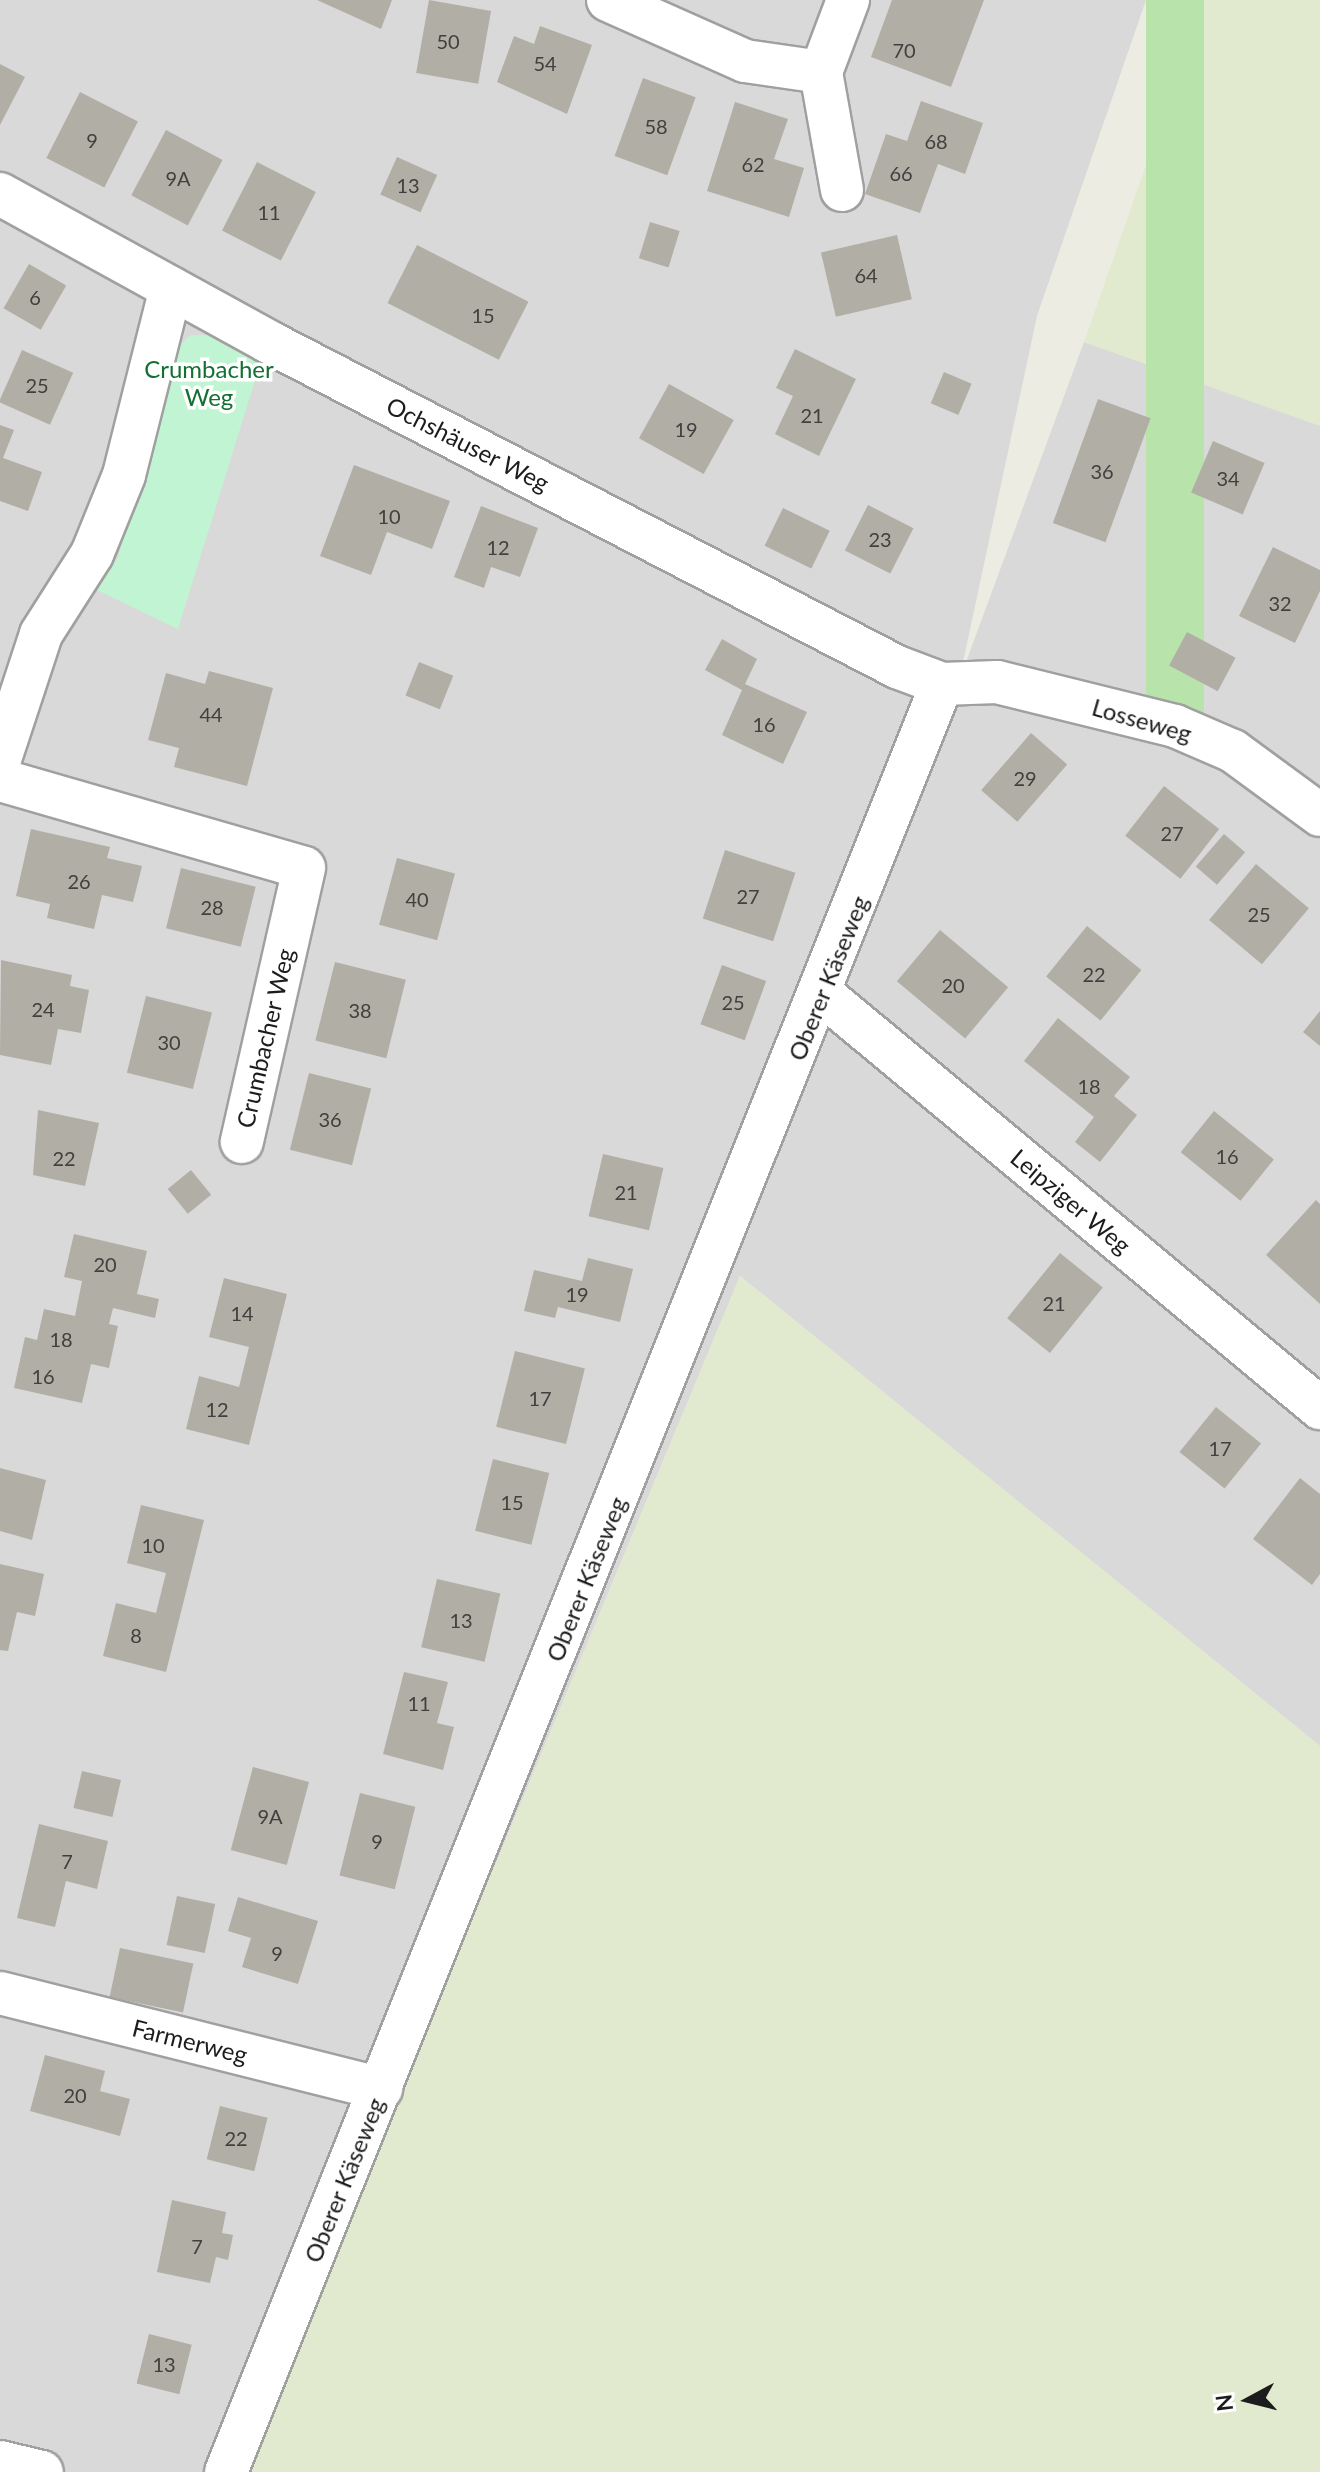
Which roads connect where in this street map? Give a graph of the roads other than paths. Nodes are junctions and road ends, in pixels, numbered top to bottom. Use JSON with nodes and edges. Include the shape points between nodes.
{"nodes":[{"id":1,"x":608,"y":0,"type":"edge"},
{"id":2,"x":848,"y":0,"type":"edge"},
{"id":3,"x":821,"y":72,"type":"junction"},
{"id":4,"x":842,"y":190,"type":"dead end"},
{"id":5,"x":0,"y":194,"type":"edge"},
{"id":6,"x":171,"y":288,"type":"junction"},
{"id":7,"x":942,"y":684,"type":"junction"},
{"id":8,"x":0,"y":759,"type":"edge"},
{"id":9,"x":0,"y":780,"type":"edge"},
{"id":10,"x":1320,"y":815,"type":"edge"},
{"id":11,"x":822,"y":994,"type":"junction"},
{"id":12,"x":242,"y":1142,"type":"dead end"},
{"id":13,"x":1320,"y":1408,"type":"edge"},
{"id":14,"x":0,"y":1993,"type":"edge"},
{"id":15,"x":381,"y":2089,"type":"junction"},
{"id":16,"x":0,"y":2462,"type":"edge"},
{"id":17,"x":42,"y":2472,"type":"edge"},
{"id":18,"x":226,"y":2472,"type":"edge"}],
"edges":[{"from":1,"to":3,"type":"street","via":[[745,61]]},
{"from":2,"to":3,"type":"street"},
{"from":3,"to":4,"type":"street"},
{"from":5,"to":6,"type":"street","name":"Ochshäuser Weg"},
{"from":6,"to":7,"type":"street","name":"Ochshäuser Weg"},
{"from":6,"to":8,"type":"street","via":[[124,475],[92,554],[41,634]]},
{"from":7,"to":10,"type":"street","name":"Losseweg","via":[[997,682],[1175,726],[1233,751]]},
{"from":7,"to":11,"type":"street","name":"Oberer Käseweg"},
{"from":9,"to":12,"type":"street","name":"Crumbacher Weg","via":[[304,868]]},
{"from":11,"to":13,"type":"street","name":"Leipziger Weg"},
{"from":11,"to":15,"type":"street","name":"Oberer Käseweg"},
{"from":14,"to":15,"type":"street","name":"Farmerweg"},
{"from":15,"to":18,"type":"street","name":"Oberer Käseweg"},
{"from":16,"to":17,"type":"street"}]}
